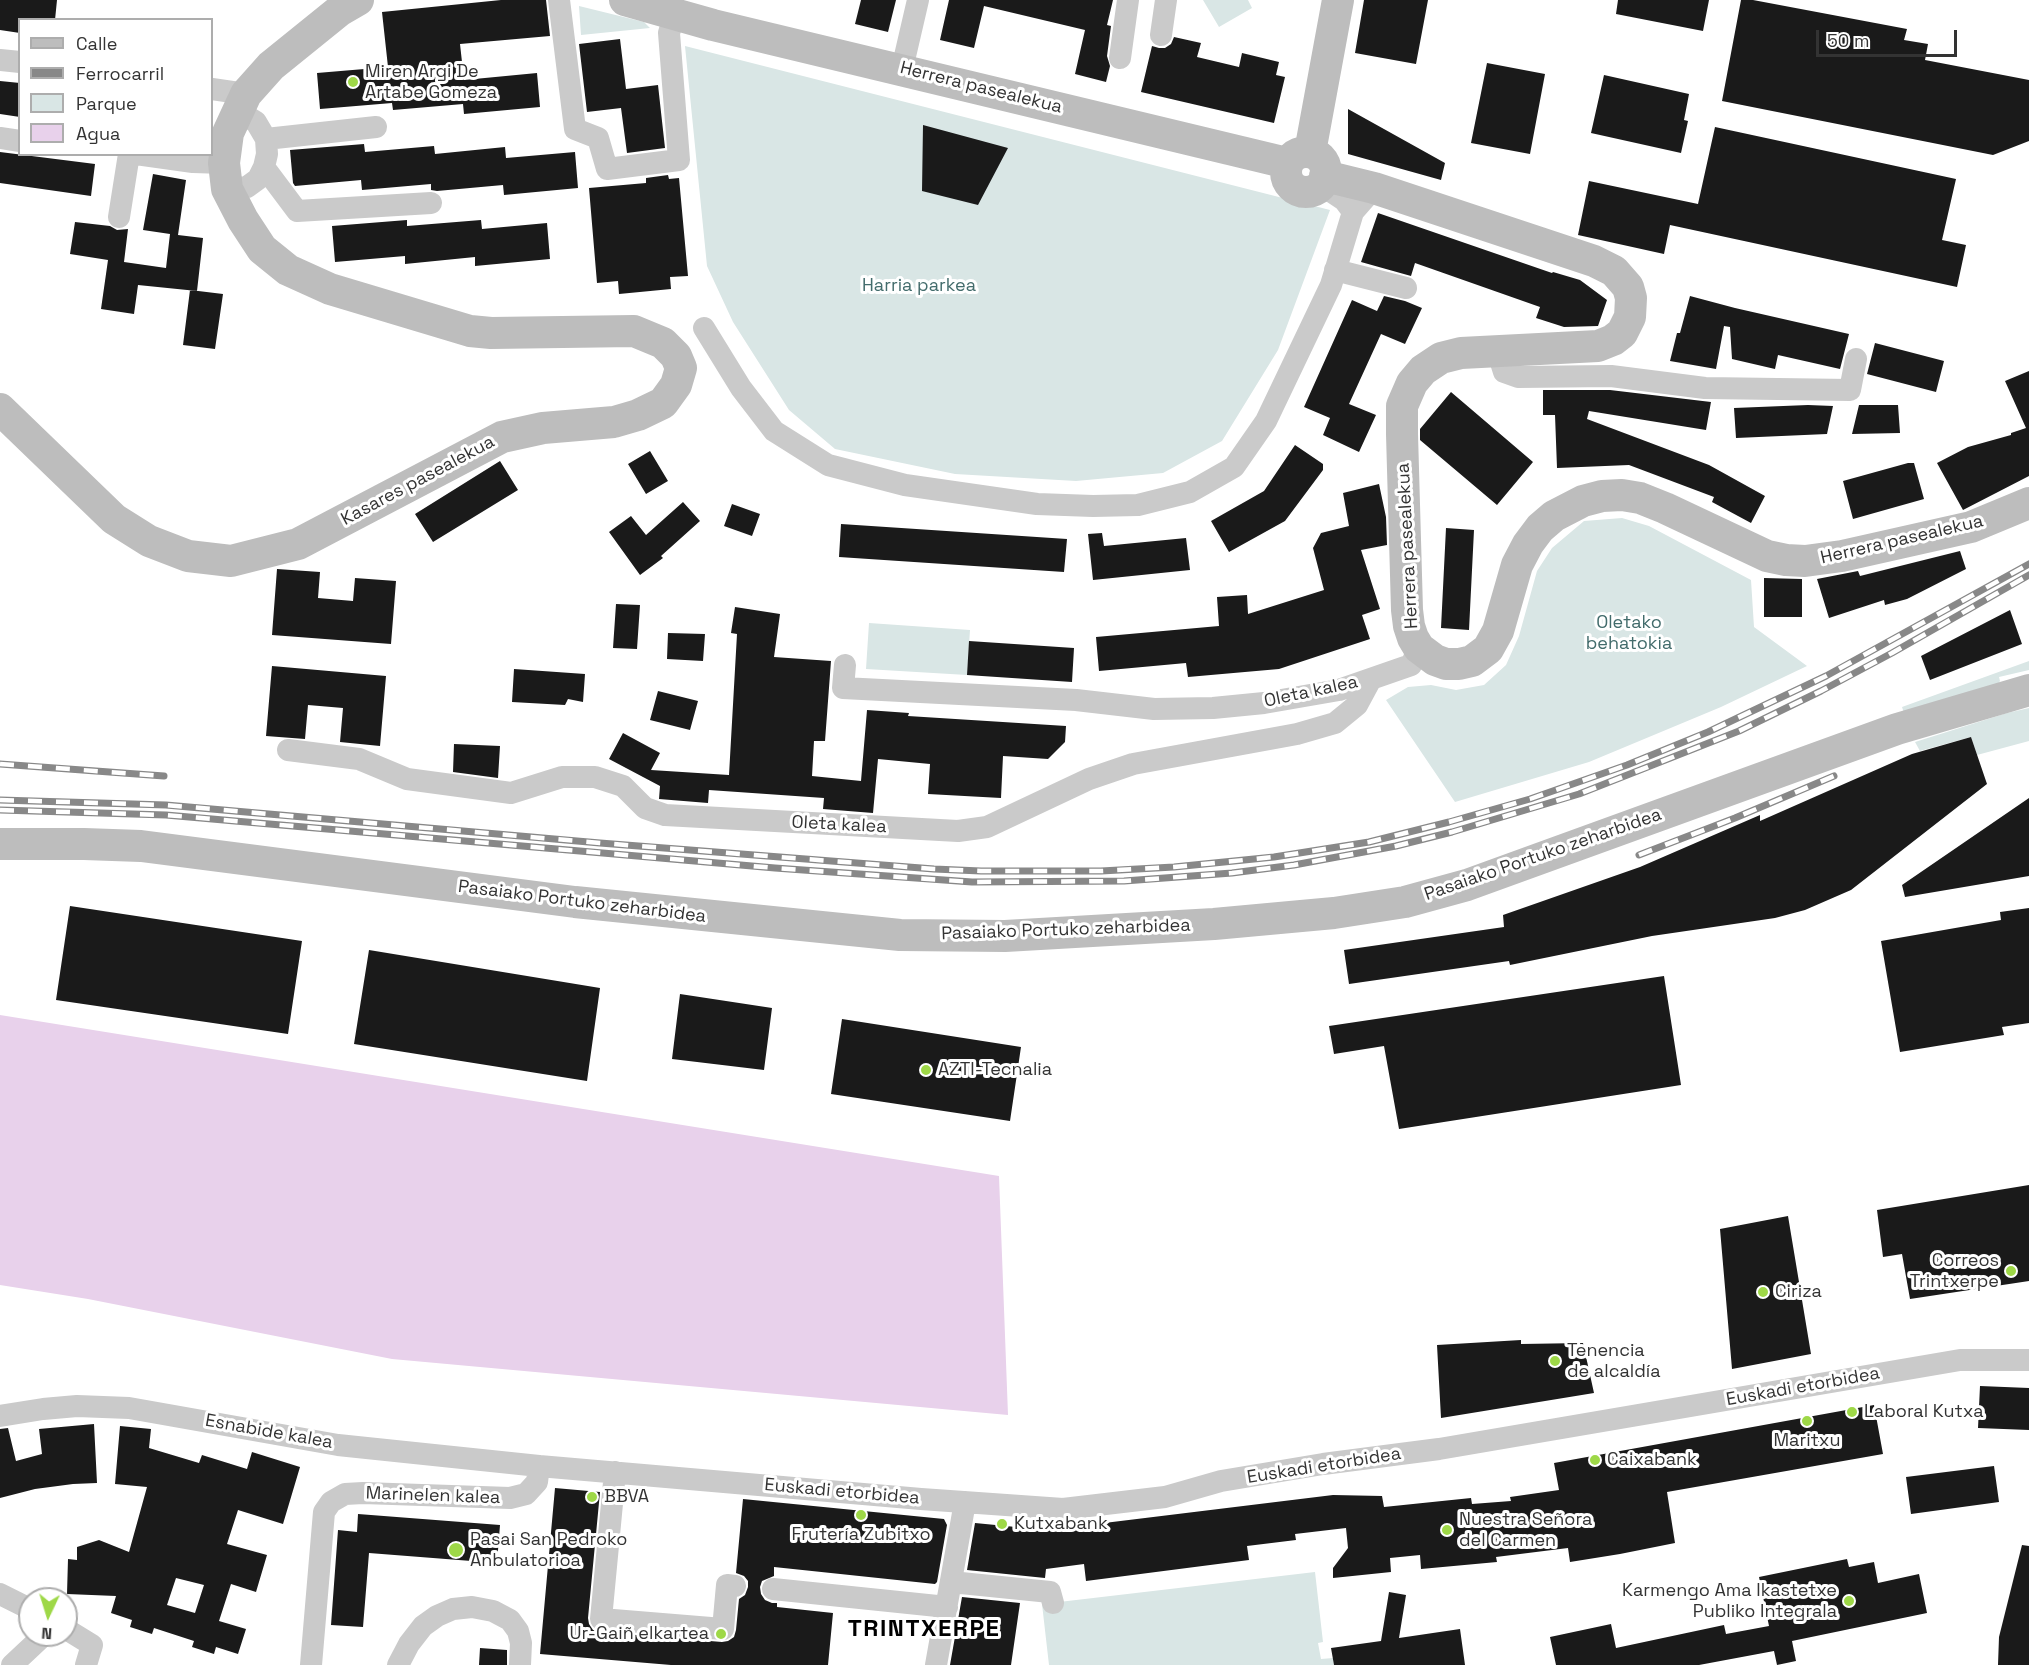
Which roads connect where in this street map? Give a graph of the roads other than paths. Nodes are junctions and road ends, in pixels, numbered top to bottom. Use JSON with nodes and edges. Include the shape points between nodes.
{"nodes":[{"id":1,"x":358,"y":0,"type":"edge"},
{"id":2,"x":560,"y":0,"type":"edge"},
{"id":3,"x":624,"y":0,"type":"edge"},
{"id":4,"x":918,"y":0,"type":"edge"},
{"id":5,"x":1128,"y":0,"type":"edge"},
{"id":6,"x":1167,"y":0,"type":"edge"},
{"id":7,"x":1338,"y":0,"type":"edge"},
{"id":8,"x":666,"y":6,"type":"edge"},
{"id":9,"x":1161,"y":35,"type":"dead end"},
{"id":10,"x":1120,"y":58,"type":"dead end"},
{"id":11,"x":0,"y":60,"type":"edge"},
{"id":12,"x":18,"y":62,"type":"edge"},
{"id":13,"x":902,"y":69,"type":"junction"},
{"id":14,"x":213,"y":89,"type":"edge"},
{"id":15,"x":242,"y":102,"type":"junction"},
{"id":16,"x":376,"y":127,"type":"dead end"},
{"id":17,"x":0,"y":138,"type":"edge"},
{"id":18,"x":266,"y":139,"type":"junction"},
{"id":19,"x":18,"y":141,"type":"edge"},
{"id":20,"x":129,"y":156,"type":"edge"},
{"id":21,"x":150,"y":156,"type":"edge"},
{"id":22,"x":264,"y":167,"type":"junction"},
{"id":23,"x":1310,"y":170,"type":"junction"},
{"id":24,"x":226,"y":176,"type":"junction"},
{"id":25,"x":1374,"y":188,"type":"junction"},
{"id":26,"x":432,"y":202,"type":"dead end"},
{"id":27,"x":1353,"y":212,"type":"junction"},
{"id":28,"x":119,"y":217,"type":"dead end"},
{"id":29,"x":1335,"y":270,"type":"junction"},
{"id":30,"x":1406,"y":288,"type":"dead end"},
{"id":31,"x":704,"y":328,"type":"dead end"},
{"id":32,"x":1497,"y":351,"type":"junction"},
{"id":33,"x":1856,"y":359,"type":"dead end"},
{"id":34,"x":0,"y":409,"type":"edge"},
{"id":35,"x":2029,"y":503,"type":"edge"},
{"id":36,"x":1419,"y":648,"type":"junction"},
{"id":37,"x":845,"y":665,"type":"dead end"},
{"id":38,"x":1371,"y":679,"type":"junction"},
{"id":39,"x":2029,"y":690,"type":"edge"},
{"id":40,"x":288,"y":750,"type":"dead end"},
{"id":41,"x":0,"y":844,"type":"edge"},
{"id":42,"x":2029,"y":1360,"type":"edge"},
{"id":43,"x":0,"y":1416,"type":"edge"},
{"id":44,"x":539,"y":1466,"type":"junction"},
{"id":45,"x":615,"y":1472,"type":"junction"},
{"id":46,"x":965,"y":1503,"type":"junction"},
{"id":47,"x":951,"y":1582,"type":"junction"},
{"id":48,"x":735,"y":1586,"type":"dead end"},
{"id":49,"x":773,"y":1589,"type":"dead end"},
{"id":50,"x":0,"y":1594,"type":"edge"},
{"id":51,"x":1053,"y":1603,"type":"dead end"},
{"id":52,"x":18,"y":1604,"type":"edge"},
{"id":53,"x":947,"y":1607,"type":"junction"},
{"id":54,"x":78,"y":1636,"type":"edge"},
{"id":55,"x":31,"y":1647,"type":"edge"},
{"id":56,"x":12,"y":1665,"type":"edge"},
{"id":57,"x":86,"y":1665,"type":"edge"},
{"id":58,"x":311,"y":1665,"type":"edge"},
{"id":59,"x":398,"y":1665,"type":"edge"},
{"id":60,"x":520,"y":1665,"type":"edge"},
{"id":61,"x":936,"y":1665,"type":"edge"}],
"edges":[{"from":1,"to":15,"type":"street","via":[[285,53]]},
{"from":2,"to":8,"type":"street","via":[[575,129],[598,138],[607,169],[679,160]]},
{"from":3,"to":8,"type":"street","name":"Herrera pasealekua"},
{"from":4,"to":13,"type":"street"},
{"from":5,"to":10,"type":"street"},
{"from":6,"to":9,"type":"street"},
{"from":7,"to":23,"type":"street"},
{"from":8,"to":13,"type":"street","name":"Herrera pasealekua","via":[[713,25]]},
{"from":11,"to":12,"type":"street"},
{"from":13,"to":23,"type":"street","name":"Herrera pasealekua"},
{"from":14,"to":15,"type":"street"},
{"from":15,"to":18,"type":"street"},
{"from":15,"to":24,"type":"street","via":[[228,133]]},
{"from":16,"to":18,"type":"street"},
{"from":17,"to":19,"type":"street"},
{"from":18,"to":22,"type":"street"},
{"from":20,"to":28,"type":"street"},
{"from":21,"to":24,"type":"street","via":[[193,162]]},
{"from":22,"to":24,"type":"street","via":[[248,188]]},
{"from":22,"to":26,"type":"street","via":[[297,211]]},
{"from":23,"to":25,"type":"street","name":"Herrera pasealekua"},
{"from":23,"to":27,"type":"street"},
{"from":24,"to":34,"type":"street","name":"Kasares pasealekua","via":[[243,220],[262,249],[288,270],[330,289],[470,332],[634,331],[663,343],[676,356],[681,368],[676,385],[663,403],[638,416],[502,437],[298,544],[231,561],[188,556],[150,541],[114,519]]},
{"from":25,"to":27,"type":"street"},
{"from":25,"to":32,"type":"street","name":"Herrera pasealekua","via":[[1594,261],[1614,271],[1628,287],[1632,298],[1630,317],[1622,333],[1612,340],[1579,348]]},
{"from":27,"to":29,"type":"street"},
{"from":29,"to":30,"type":"street"},
{"from":29,"to":31,"type":"street","via":[[1266,421],[1234,467],[1190,492],[1138,505],[1037,504],[905,485],[828,465],[774,431],[741,388]]},
{"from":32,"to":33,"type":"street","via":[[1504,372],[1518,377],[1611,376],[1716,388],[1850,390]]},
{"from":32,"to":36,"type":"street","name":"Herrera pasealekua","via":[[1441,358],[1412,383],[1402,406],[1407,610]]},
{"from":35,"to":36,"type":"street","name":"Herrera pasealekua","via":[[1971,527],[1805,561],[1767,556],[1640,498],[1602,496],[1554,516],[1528,544],[1488,649],[1472,661],[1446,664]]},
{"from":36,"to":38,"type":"street","name":"Oleta kalea","via":[[1411,665]]},
{"from":37,"to":38,"type":"street","name":"Oleta kalea","via":[[843,688],[1076,700],[1154,709],[1264,703],[1339,690]]},
{"from":38,"to":40,"type":"street","name":"Oleta kalea","via":[[1357,705],[1335,723],[1297,734],[1133,764],[1089,779],[987,827],[958,831],[664,815],[645,808],[623,786],[595,777],[562,777],[511,793],[407,779],[359,759]]},
{"from":39,"to":41,"type":"street","name":"Pasaiako Portuko zeharbidea","via":[[1889,732],[1467,885],[1370,908],[1214,924],[1005,936],[900,935],[575,902],[141,846]]},
{"from":42,"to":46,"type":"street","name":"Euskadi etorbidea","via":[[1960,1360],[1439,1449],[1244,1478],[1145,1500],[1063,1509]]},
{"from":43,"to":44,"type":"street","name":"Esnabide kalea","via":[[77,1406],[129,1408],[338,1445]]},
{"from":44,"to":45,"type":"street","name":"Euskadi etorbidea"},
{"from":44,"to":58,"type":"street","name":"Marinelen kalea","via":[[537,1482],[526,1494],[510,1498],[363,1493],[345,1494],[331,1502],[324,1512]]},
{"from":45,"to":46,"type":"street","name":"Euskadi etorbidea"},
{"from":45,"to":48,"type":"street","via":[[602,1619],[723,1636],[727,1585]]},
{"from":46,"to":47,"type":"street"},
{"from":47,"to":51,"type":"street","via":[[1050,1592]]},
{"from":47,"to":53,"type":"street"},
{"from":49,"to":53,"type":"street"},
{"from":50,"to":52,"type":"street"},
{"from":53,"to":61,"type":"street"},
{"from":54,"to":57,"type":"street","via":[[92,1645]]},
{"from":55,"to":56,"type":"street"},
{"from":59,"to":60,"type":"street","via":[[423,1626],[453,1609],[472,1607],[493,1611],[510,1620],[521,1643]]}]}
